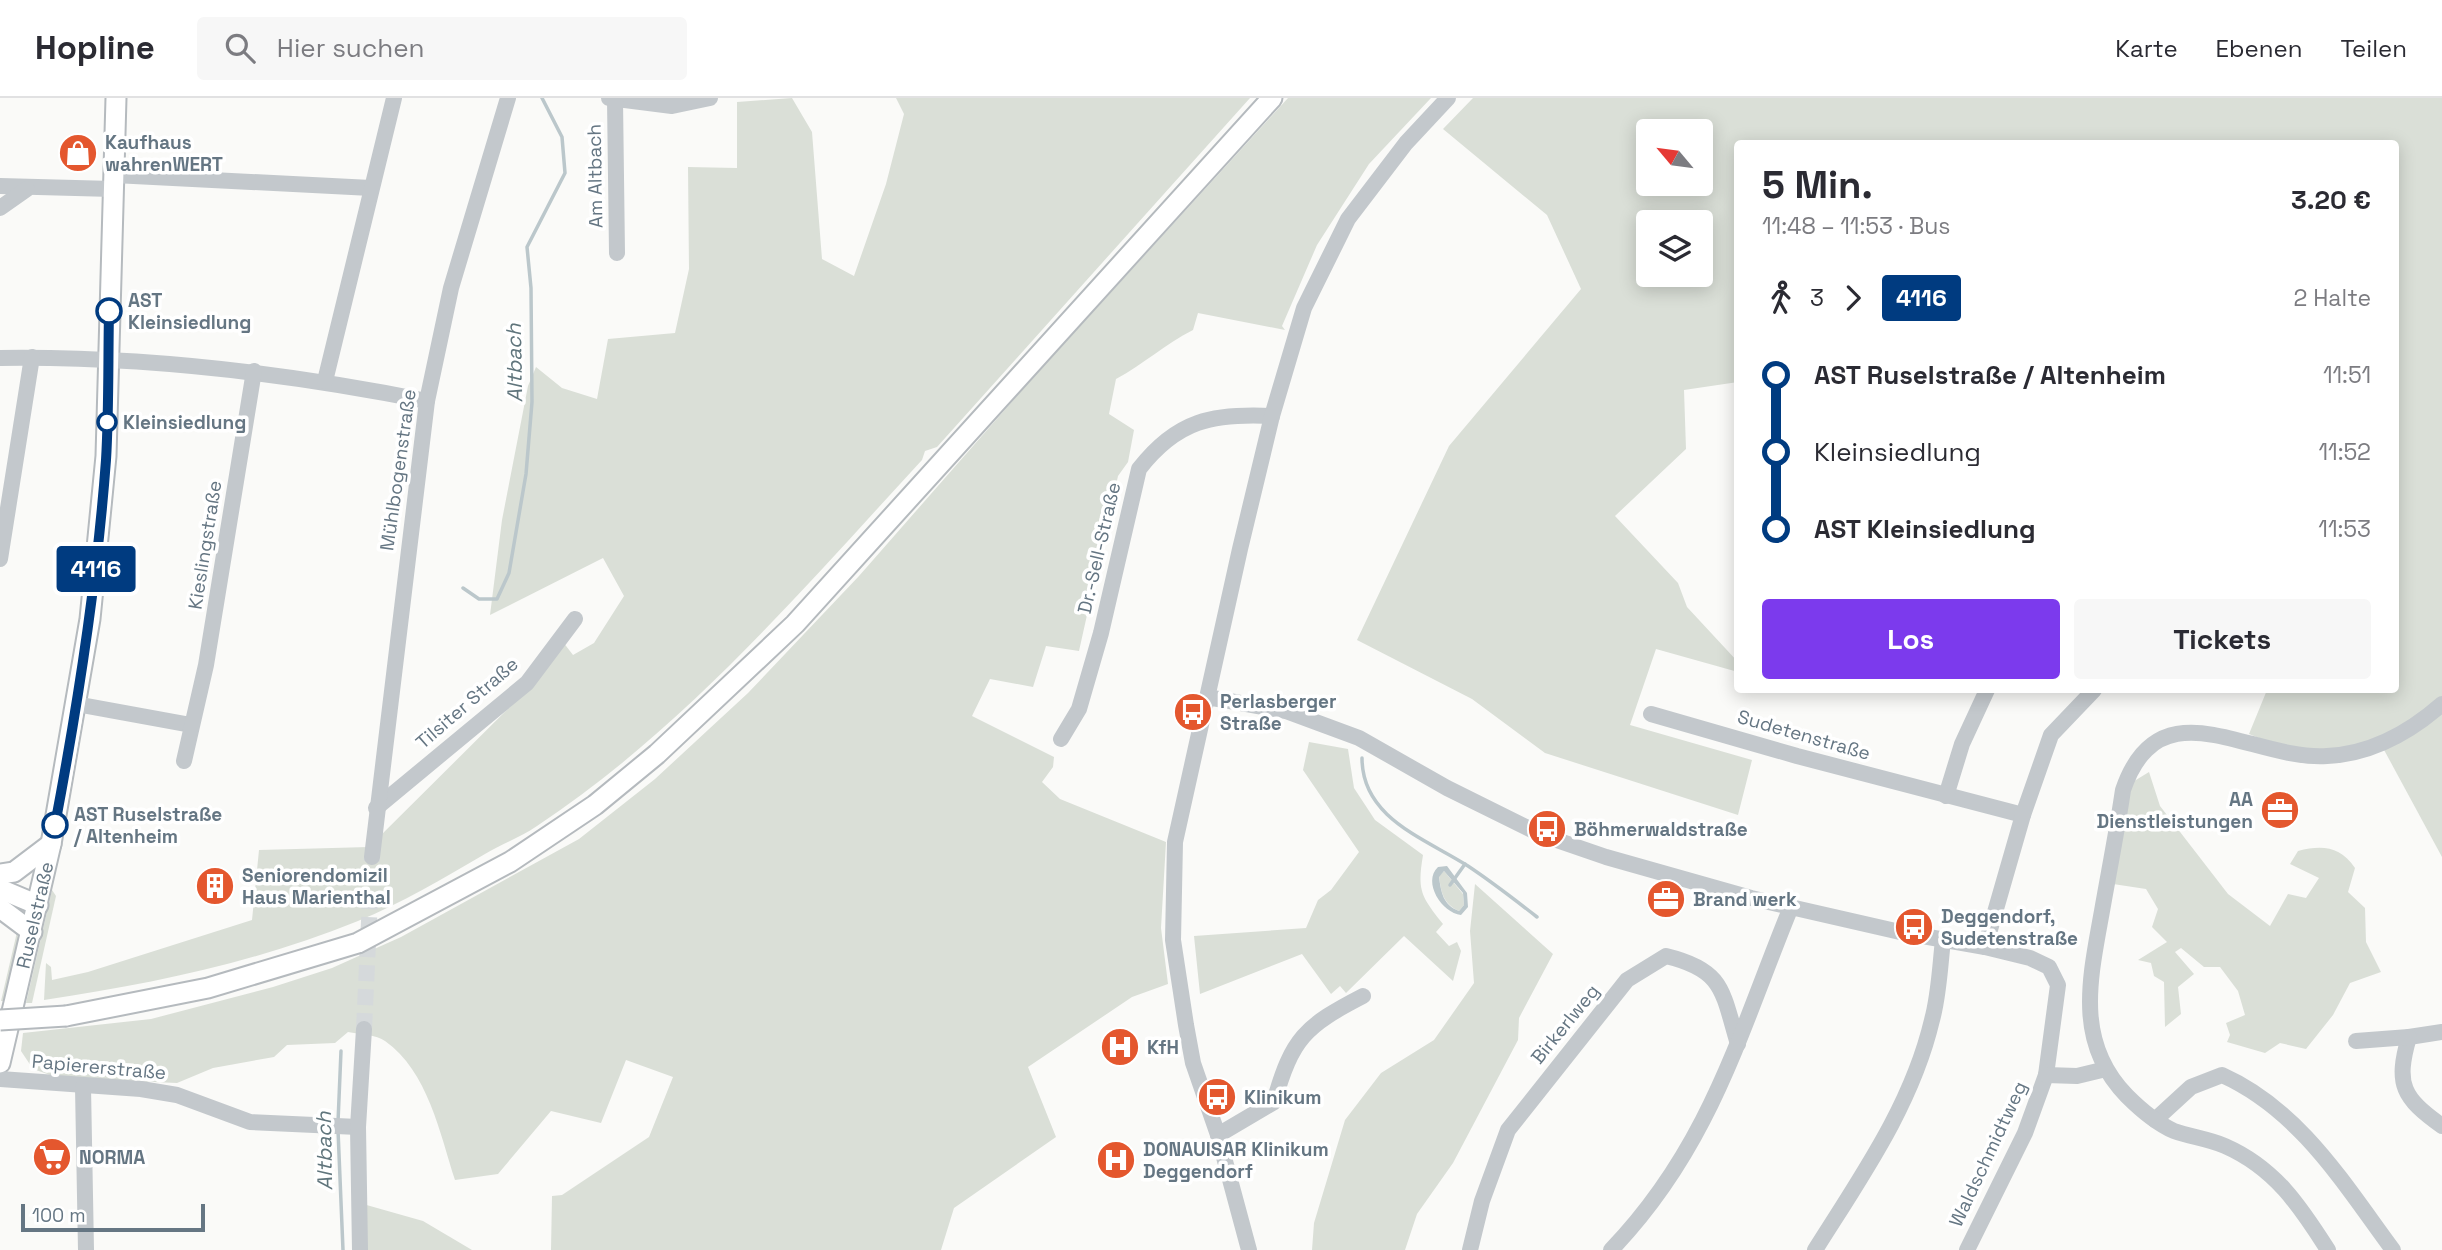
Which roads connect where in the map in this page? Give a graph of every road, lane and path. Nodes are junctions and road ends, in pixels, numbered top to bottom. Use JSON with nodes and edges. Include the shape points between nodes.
{"nodes":[{"id":1,"x":116,"y":98,"type":"edge"},
{"id":2,"x":394,"y":98,"type":"edge"},
{"id":3,"x":508,"y":98,"type":"edge"},
{"id":4,"x":709,"y":98,"type":"edge"},
{"id":5,"x":1272,"y":98,"type":"edge"},
{"id":6,"x":1448,"y":98,"type":"edge"},
{"id":7,"x":612,"y":99,"type":"edge"},
{"id":8,"x":114,"y":182,"type":"junction"},
{"id":9,"x":0,"y":186,"type":"edge"},
{"id":10,"x":371,"y":188,"type":"junction"},
{"id":11,"x":27,"y":189,"type":"junction"},
{"id":12,"x":1,"y":206,"type":"edge"},
{"id":13,"x":617,"y":253,"type":"dead end"},
{"id":14,"x":32,"y":357,"type":"junction"},
{"id":15,"x":0,"y":358,"type":"edge"},
{"id":16,"x":108,"y":358,"type":"junction"},
{"id":17,"x":254,"y":371,"type":"junction"},
{"id":18,"x":325,"y":381,"type":"junction"},
{"id":19,"x":427,"y":401,"type":"junction"},
{"id":20,"x":1272,"y":416,"type":"junction"},
{"id":21,"x":6,"y":494,"type":"edge"},
{"id":22,"x":0,"y":559,"type":"edge"},
{"id":23,"x":575,"y":619,"type":"dead end"},
{"id":24,"x":1986,"y":693,"type":"edge"},
{"id":25,"x":2091,"y":693,"type":"edge"},
{"id":26,"x":1207,"y":697,"type":"junction"},
{"id":27,"x":76,"y":704,"type":"junction"},
{"id":28,"x":2442,"y":704,"type":"edge"},
{"id":29,"x":1651,"y":714,"type":"dead end"},
{"id":30,"x":191,"y":725,"type":"junction"},
{"id":31,"x":1061,"y":739,"type":"dead end"},
{"id":32,"x":184,"y":761,"type":"dead end"},
{"id":33,"x":1946,"y":796,"type":"junction"},
{"id":34,"x":376,"y":808,"type":"junction"},
{"id":35,"x":2023,"y":815,"type":"junction"},
{"id":36,"x":51,"y":844,"type":"junction"},
{"id":37,"x":372,"y":857,"type":"tunnel mouth"},
{"id":38,"x":0,"y":874,"type":"edge"},
{"id":39,"x":0,"y":889,"type":"edge"},
{"id":40,"x":38,"y":905,"type":"junction"},
{"id":41,"x":1791,"y":907,"type":"junction"},
{"id":42,"x":0,"y":908,"type":"edge"},
{"id":43,"x":32,"y":932,"type":"junction"},
{"id":44,"x":1943,"y":940,"type":"junction"},
{"id":45,"x":1985,"y":947,"type":"junction"},
{"id":46,"x":1363,"y":996,"type":"dead end"},
{"id":47,"x":0,"y":1020,"type":"edge"},
{"id":48,"x":364,"y":1029,"type":"tunnel mouth"},
{"id":49,"x":2442,"y":1032,"type":"edge"},
{"id":50,"x":2409,"y":1037,"type":"junction"},
{"id":51,"x":2356,"y":1041,"type":"dead end"},
{"id":52,"x":1738,"y":1044,"type":"junction"},
{"id":53,"x":0,"y":1063,"type":"edge"},
{"id":54,"x":2106,"y":1069,"type":"junction"},
{"id":55,"x":2046,"y":1075,"type":"junction"},
{"id":56,"x":0,"y":1079,"type":"edge"},
{"id":57,"x":83,"y":1087,"type":"junction"},
{"id":58,"x":2155,"y":1120,"type":"junction"},
{"id":59,"x":2442,"y":1126,"type":"edge"},
{"id":60,"x":358,"y":1127,"type":"junction"},
{"id":61,"x":1219,"y":1135,"type":"junction"},
{"id":62,"x":86,"y":1250,"type":"edge"},
{"id":63,"x":360,"y":1250,"type":"edge"},
{"id":64,"x":1249,"y":1250,"type":"edge"},
{"id":65,"x":1470,"y":1250,"type":"edge"},
{"id":66,"x":1612,"y":1250,"type":"edge"},
{"id":67,"x":1815,"y":1250,"type":"edge"},
{"id":68,"x":1967,"y":1250,"type":"edge"},
{"id":69,"x":2329,"y":1250,"type":"edge"},
{"id":70,"x":2393,"y":1250,"type":"edge"}],
"edges":[{"from":1,"to":8,"type":"main road","name":"Ruselstraße"},
{"from":2,"to":10,"type":"street"},
{"from":3,"to":19,"type":"street","name":"Mühlbogenstraße","via":[[451,289]]},
{"from":4,"to":7,"type":"street","via":[[672,106]]},
{"from":5,"to":47,"type":"main road","bridge":true,"via":[[794,624],[657,754],[595,805],[510,862],[358,943],[208,988],[66,1016]]},
{"from":6,"to":20,"type":"street","via":[[1406,143],[1348,219],[1304,308]]},
{"from":7,"to":13,"type":"street","name":"Am Altbach"},
{"from":8,"to":10,"type":"street"},
{"from":8,"to":11,"type":"street"},
{"from":8,"to":16,"type":"main road","name":"Ruselstraße"},
{"from":9,"to":11,"type":"street"},
{"from":10,"to":18,"type":"street"},
{"from":11,"to":12,"type":"street"},
{"from":14,"to":15,"type":"street"},
{"from":14,"to":16,"type":"street"},
{"from":14,"to":21,"type":"street"},
{"from":16,"to":17,"type":"street"},
{"from":16,"to":27,"type":"main road","name":"Ruselstraße","via":[[99,536]]},
{"from":17,"to":18,"type":"street"},
{"from":17,"to":30,"type":"street","name":"Kieslingstraße","via":[[214,621]]},
{"from":18,"to":19,"type":"street"},
{"from":19,"to":34,"type":"street","name":"Mühlbogenstraße"},
{"from":20,"to":26,"type":"street"},
{"from":20,"to":31,"type":"street","name":"Dr.-Sell-Straße","via":[[1241,414],[1196,421],[1153,451],[1139,469],[1101,633],[1079,709]]},
{"from":21,"to":22,"type":"street"},
{"from":23,"to":34,"type":"street","name":"Tilsiter Straße","via":[[527,683]]},
{"from":24,"to":33,"type":"street","via":[[1962,744]]},
{"from":25,"to":35,"type":"street","via":[[2051,735]]},
{"from":26,"to":41,"type":"street","via":[[1286,711],[1359,738],[1542,835],[1664,875]]},
{"from":26,"to":61,"type":"street","via":[[1175,842],[1173,940],[1193,1063]]},
{"from":27,"to":30,"type":"street"},
{"from":27,"to":36,"type":"main road","name":"Ruselstraße"},
{"from":28,"to":54,"type":"street","via":[[2408,731],[2361,752],[2302,755],[2221,736],[2186,733],[2165,736],[2143,751],[2123,790],[2089,981],[2091,1033]]},
{"from":29,"to":33,"type":"street","name":"Sudetenstraße"},
{"from":30,"to":32,"type":"street","name":"Kieslingstraße"},
{"from":33,"to":35,"type":"street","name":"Sudetenstraße"},
{"from":34,"to":37,"type":"street","name":"Mühlbogenstraße"},
{"from":35,"to":45,"type":"street"},
{"from":36,"to":38,"type":"main road","via":[[14,872]]},
{"from":36,"to":40,"type":"main road","name":"Ruselstraße"},
{"from":39,"to":40,"type":"main road"},
{"from":40,"to":43,"type":"main road","name":"Ruselstraße"},
{"from":41,"to":44,"type":"street"},
{"from":41,"to":52,"type":"street"},
{"from":42,"to":43,"type":"main road"},
{"from":43,"to":53,"type":"main road","name":"Ruselstraße"},
{"from":44,"to":45,"type":"street"},
{"from":44,"to":67,"type":"street","via":[[1933,1019],[1913,1081],[1882,1143]]},
{"from":45,"to":55,"type":"street","name":"Waldschmidtweg","via":[[2041,961],[2055,975],[2057,998]]},
{"from":46,"to":61,"type":"street","via":[[1300,1037],[1274,1102]]},
{"from":48,"to":60,"type":"street"},
{"from":49,"to":50,"type":"street"},
{"from":50,"to":51,"type":"street"},
{"from":50,"to":59,"type":"street","via":[[2403,1086],[2416,1107]]},
{"from":52,"to":65,"type":"street","name":"Birkerlweg","via":[[1712,974],[1695,962],[1666,956],[1627,980],[1508,1130]]},
{"from":52,"to":66,"type":"street","via":[[1682,1161]]},
{"from":54,"to":55,"type":"street","name":"Waldschmidtweg","via":[[2077,1076]]},
{"from":54,"to":58,"type":"street","via":[[2124,1093]]},
{"from":55,"to":68,"type":"street","name":"Waldschmidtweg","via":[[2025,1133]]},
{"from":56,"to":57,"type":"street","name":"Papiererstraße"},
{"from":57,"to":60,"type":"street","name":"Papiererstraße","via":[[177,1095],[250,1122]]},
{"from":57,"to":62,"type":"street"},
{"from":58,"to":69,"type":"street","via":[[2224,1146],[2278,1179]]},
{"from":58,"to":70,"type":"street","via":[[2192,1087],[2222,1074],[2252,1088],[2295,1122]]},
{"from":60,"to":63,"type":"street"},
{"from":61,"to":64,"type":"street"}]}
